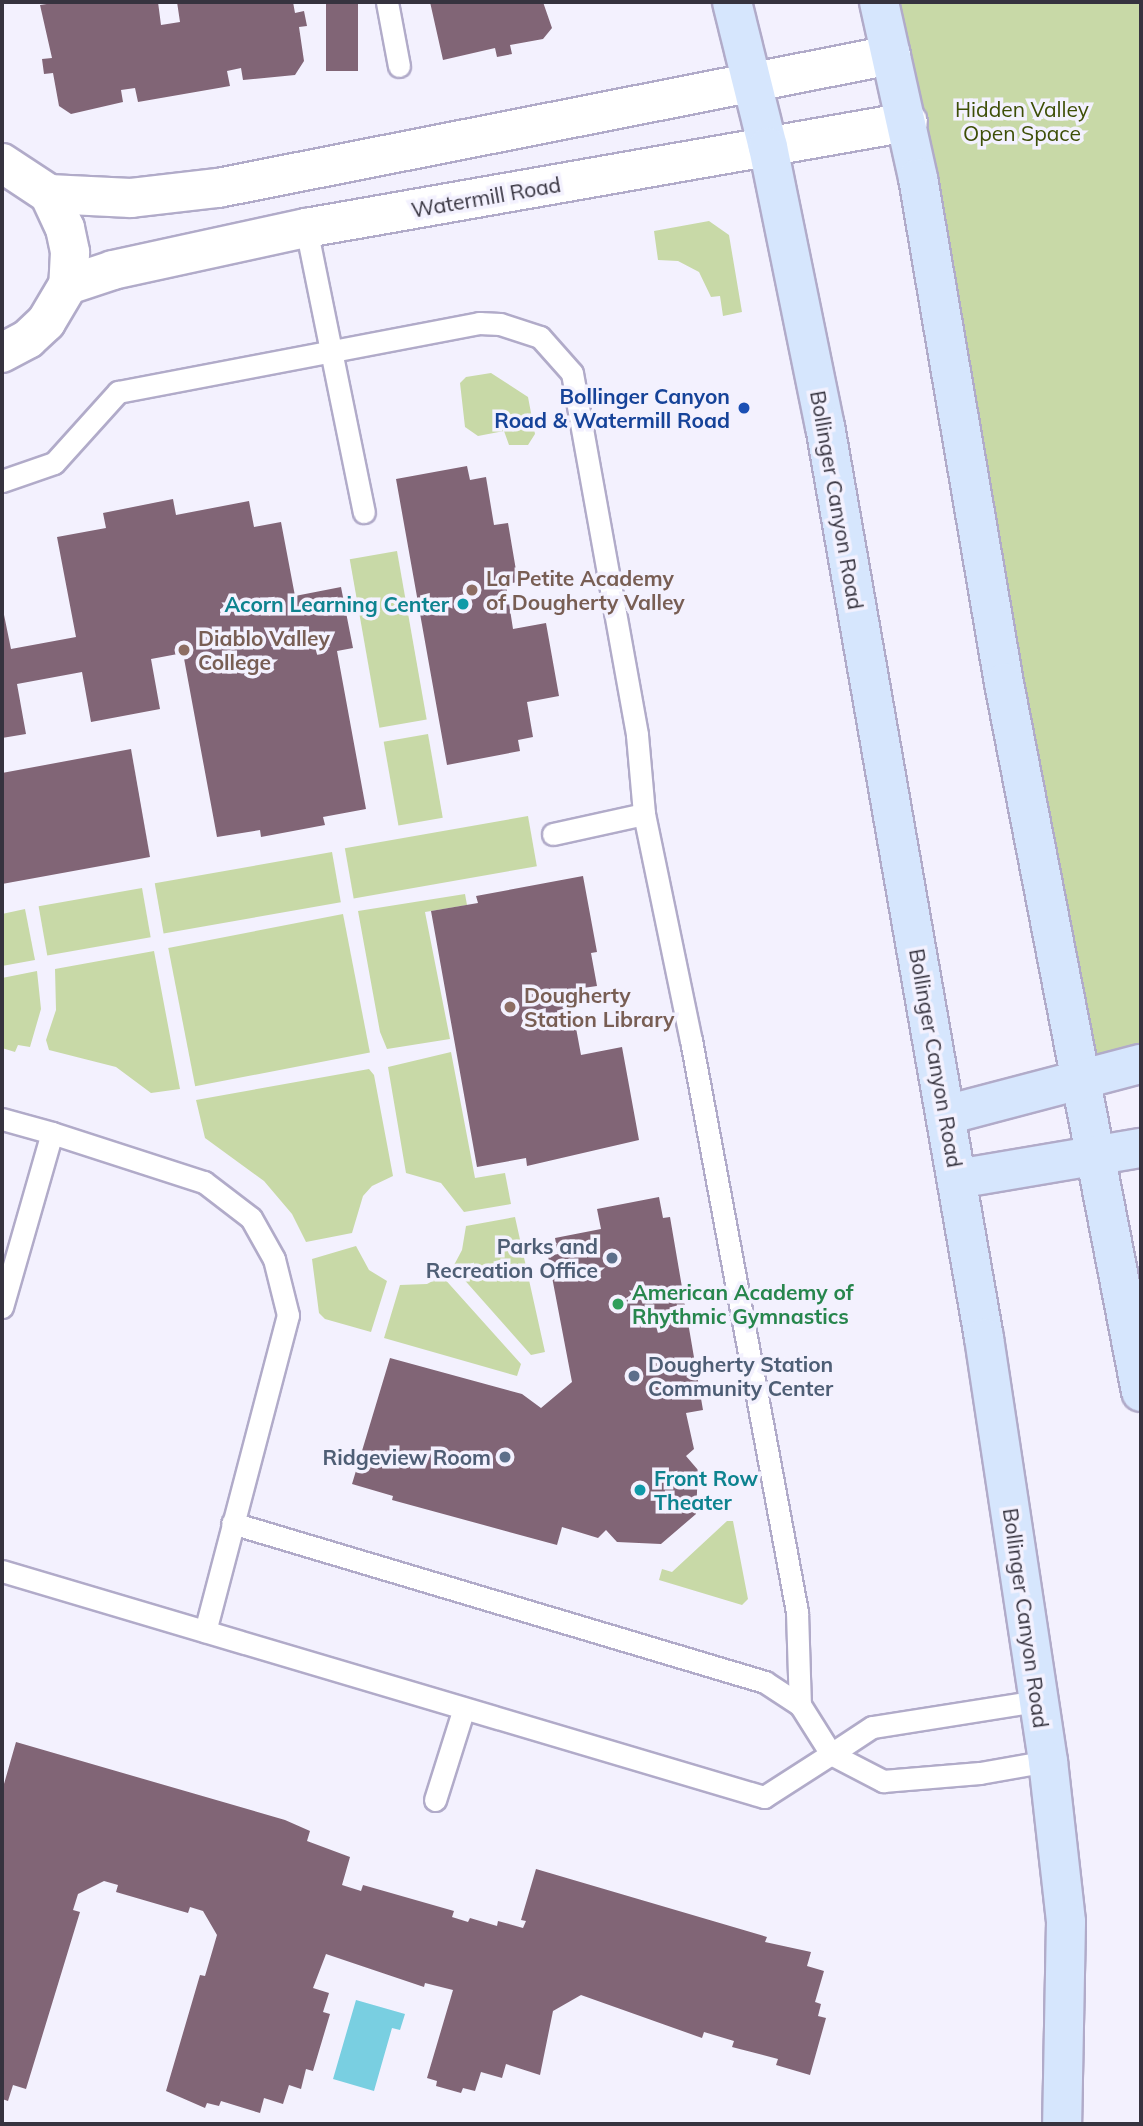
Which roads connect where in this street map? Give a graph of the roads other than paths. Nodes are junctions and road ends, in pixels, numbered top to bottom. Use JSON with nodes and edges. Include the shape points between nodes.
{"nodes":[{"id":1,"x":387,"y":2,"type":"edge"},
{"id":2,"x":732,"y":2,"type":"edge"},
{"id":3,"x":879,"y":2,"type":"edge"},
{"id":4,"x":891,"y":55,"type":"junction"},
{"id":5,"x":399,"y":66,"type":"dead end"},
{"id":6,"x":749,"y":82,"type":"junction"},
{"id":7,"x":908,"y":122,"type":"junction"},
{"id":8,"x":768,"y":147,"type":"junction"},
{"id":9,"x":2,"y":163,"type":"edge"},
{"id":10,"x":49,"y":194,"type":"junction"},
{"id":11,"x":306,"y":228,"type":"junction"},
{"id":12,"x":68,"y":285,"type":"junction"},
{"id":13,"x":334,"y":350,"type":"junction"},
{"id":14,"x":2,"y":353,"type":"edge"},
{"id":15,"x":2,"y":481,"type":"edge"},
{"id":16,"x":364,"y":512,"type":"dead end"},
{"id":17,"x":644,"y":814,"type":"junction"},
{"id":18,"x":553,"y":834,"type":"dead end"},
{"id":19,"x":1141,"y":1064,"type":"edge"},
{"id":20,"x":1079,"y":1079,"type":"junction"},
{"id":21,"x":946,"y":1115,"type":"junction"},
{"id":22,"x":2,"y":1119,"type":"edge"},
{"id":23,"x":52,"y":1133,"type":"junction"},
{"id":24,"x":1141,"y":1148,"type":"edge"},
{"id":25,"x":1097,"y":1157,"type":"junction"},
{"id":26,"x":957,"y":1179,"type":"junction"},
{"id":27,"x":2,"y":1307,"type":"edge"},
{"id":28,"x":1141,"y":1392,"type":"edge"},
{"id":29,"x":232,"y":1523,"type":"junction"},
{"id":30,"x":2,"y":1571,"type":"edge"},
{"id":31,"x":205,"y":1631,"type":"junction"},
{"id":32,"x":1037,"y":1701,"type":"junction"},
{"id":33,"x":800,"y":1705,"type":"junction"},
{"id":34,"x":464,"y":1708,"type":"junction"},
{"id":35,"x":831,"y":1755,"type":"junction"},
{"id":36,"x":1048,"y":1761,"type":"junction"},
{"id":37,"x":435,"y":1800,"type":"dead end"},
{"id":38,"x":1062,"y":2124,"type":"edge"}],
"edges":[{"from":1,"to":5,"type":"lane"},
{"from":2,"to":6,"type":"main road","name":"Bollinger Canyon Road"},
{"from":3,"to":4,"type":"main road"},
{"from":4,"to":6,"type":"street"},
{"from":4,"to":7,"type":"main road"},
{"from":6,"to":8,"type":"main road","name":"Bollinger Canyon Road"},
{"from":6,"to":10,"type":"street","via":[[218,188],[131,198]]},
{"from":7,"to":8,"type":"street","name":"Watermill Road"},
{"from":7,"to":20,"type":"main road"},
{"from":8,"to":11,"type":"street","name":"Watermill Road"},
{"from":8,"to":21,"type":"main road","name":"Bollinger Canyon Road","via":[[825,426]]},
{"from":9,"to":10,"type":"street"},
{"from":10,"to":12,"type":"street","via":[[65,228]]},
{"from":11,"to":12,"type":"street","name":"Watermill Road","via":[[113,270]]},
{"from":11,"to":13,"type":"lane"},
{"from":12,"to":14,"type":"street","via":[[47,322]]},
{"from":13,"to":15,"type":"lane","via":[[118,391],[54,463]]},
{"from":13,"to":16,"type":"lane"},
{"from":13,"to":17,"type":"lane","via":[[490,323],[540,337],[572,373],[630,696]]},
{"from":17,"to":18,"type":"lane"},
{"from":17,"to":33,"type":"lane","via":[[691,1040],[797,1612]]},
{"from":19,"to":20,"type":"main road"},
{"from":20,"to":21,"type":"main road"},
{"from":20,"to":25,"type":"main road"},
{"from":21,"to":26,"type":"main road","name":"Bollinger Canyon Road"},
{"from":22,"to":23,"type":"lane"},
{"from":23,"to":27,"type":"lane"},
{"from":23,"to":29,"type":"lane","via":[[204,1182],[251,1218],[274,1259],[288,1315]]},
{"from":24,"to":25,"type":"main road"},
{"from":25,"to":26,"type":"main road"},
{"from":25,"to":28,"type":"main road"},
{"from":26,"to":32,"type":"main road","name":"Bollinger Canyon Road"},
{"from":29,"to":31,"type":"lane"},
{"from":29,"to":33,"type":"lane","via":[[765,1682]]},
{"from":30,"to":31,"type":"lane"},
{"from":31,"to":34,"type":"lane"},
{"from":32,"to":35,"type":"lane","via":[[872,1727]]},
{"from":32,"to":36,"type":"main road","name":"Bollinger Canyon Road"},
{"from":33,"to":35,"type":"lane"},
{"from":34,"to":35,"type":"lane","via":[[764,1797]]},
{"from":34,"to":37,"type":"lane"},
{"from":35,"to":36,"type":"lane","via":[[883,1781],[979,1773]]},
{"from":36,"to":38,"type":"main road","name":"Bollinger Canyon Road","via":[[1066,1922]]}]}
